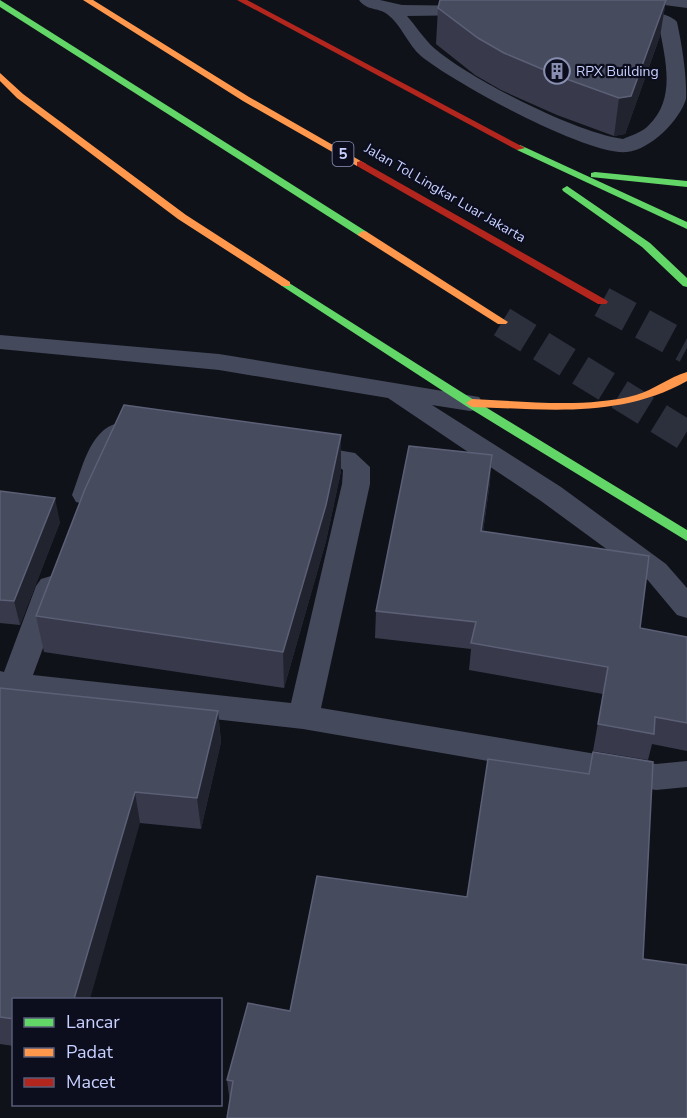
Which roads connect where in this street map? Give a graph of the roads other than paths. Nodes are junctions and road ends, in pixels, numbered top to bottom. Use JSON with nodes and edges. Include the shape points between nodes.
{"nodes":[{"id":1,"x":87,"y":0,"type":"edge"},
{"id":2,"x":241,"y":0,"type":"edge"},
{"id":3,"x":368,"y":0,"type":"edge"},
{"id":4,"x":664,"y":0,"type":"edge"},
{"id":5,"x":687,"y":2,"type":"edge"},
{"id":6,"x":0,"y":3,"type":"edge"},
{"id":7,"x":393,"y":9,"type":"junction"},
{"id":8,"x":490,"y":10,"type":"edge"},
{"id":9,"x":607,"y":15,"type":"edge"},
{"id":10,"x":0,"y":76,"type":"edge"},
{"id":11,"x":681,"y":100,"type":"edge"},
{"id":12,"x":501,"y":139,"type":"junction"},
{"id":13,"x":569,"y":172,"type":"junction"},
{"id":14,"x":687,"y":184,"type":"edge"},
{"id":15,"x":687,"y":226,"type":"edge"},
{"id":16,"x":687,"y":284,"type":"edge"},
{"id":17,"x":602,"y":302,"type":"tunnel mouth"},
{"id":18,"x":502,"y":322,"type":"tunnel mouth"},
{"id":19,"x":0,"y":342,"type":"edge"},
{"id":20,"x":687,"y":376,"type":"edge"},
{"id":21,"x":390,"y":389,"type":"junction"},
{"id":22,"x":470,"y":403,"type":"junction"},
{"id":23,"x":171,"y":435,"type":"edge"},
{"id":24,"x":276,"y":450,"type":"edge"},
{"id":25,"x":76,"y":519,"type":"edge"},
{"id":26,"x":687,"y":536,"type":"edge"},
{"id":27,"x":60,"y":563,"type":"edge"},
{"id":28,"x":687,"y":607,"type":"edge"},
{"id":29,"x":7,"y":684,"type":"edge"},
{"id":30,"x":303,"y":717,"type":"junction"},
{"id":31,"x":687,"y":774,"type":"edge"}],
"edges":[{"from":1,"to":17,"type":"highway","name":"Jalan Tol Lingkar Luar Jakarta","number":"5","via":[[246,99]]},
{"from":2,"to":12,"type":"highway"},
{"from":3,"to":7,"type":"lane","via":[[374,6]]},
{"from":4,"to":5,"type":"street"},
{"from":6,"to":18,"type":"highway"},
{"from":7,"to":8,"type":"lane"},
{"from":7,"to":11,"type":"lane","via":[[426,51],[461,76],[530,112],[612,144],[626,146],[655,131]]},
{"from":9,"to":11,"type":"lane","via":[[653,17],[668,22]]},
{"from":10,"to":22,"type":"highway","via":[[20,96],[182,217]]},
{"from":12,"to":13,"type":"highway"},
{"from":12,"to":16,"type":"highway","via":[[630,233]]},
{"from":13,"to":14,"type":"highway"},
{"from":13,"to":15,"type":"highway"},
{"from":19,"to":21,"type":"lane","via":[[219,362]]},
{"from":20,"to":22,"type":"highway","via":[[660,391],[631,400],[550,405]]},
{"from":21,"to":22,"type":"lane"},
{"from":21,"to":28,"type":"lane","via":[[551,494],[656,571]]},
{"from":22,"to":26,"type":"highway"},
{"from":23,"to":25,"type":"lane","via":[[118,431],[106,442]]},
{"from":24,"to":30,"type":"lane","via":[[346,459],[357,467]]},
{"from":27,"to":29,"type":"lane"},
{"from":29,"to":30,"type":"lane"},
{"from":30,"to":31,"type":"lane","via":[[656,777]]}]}
